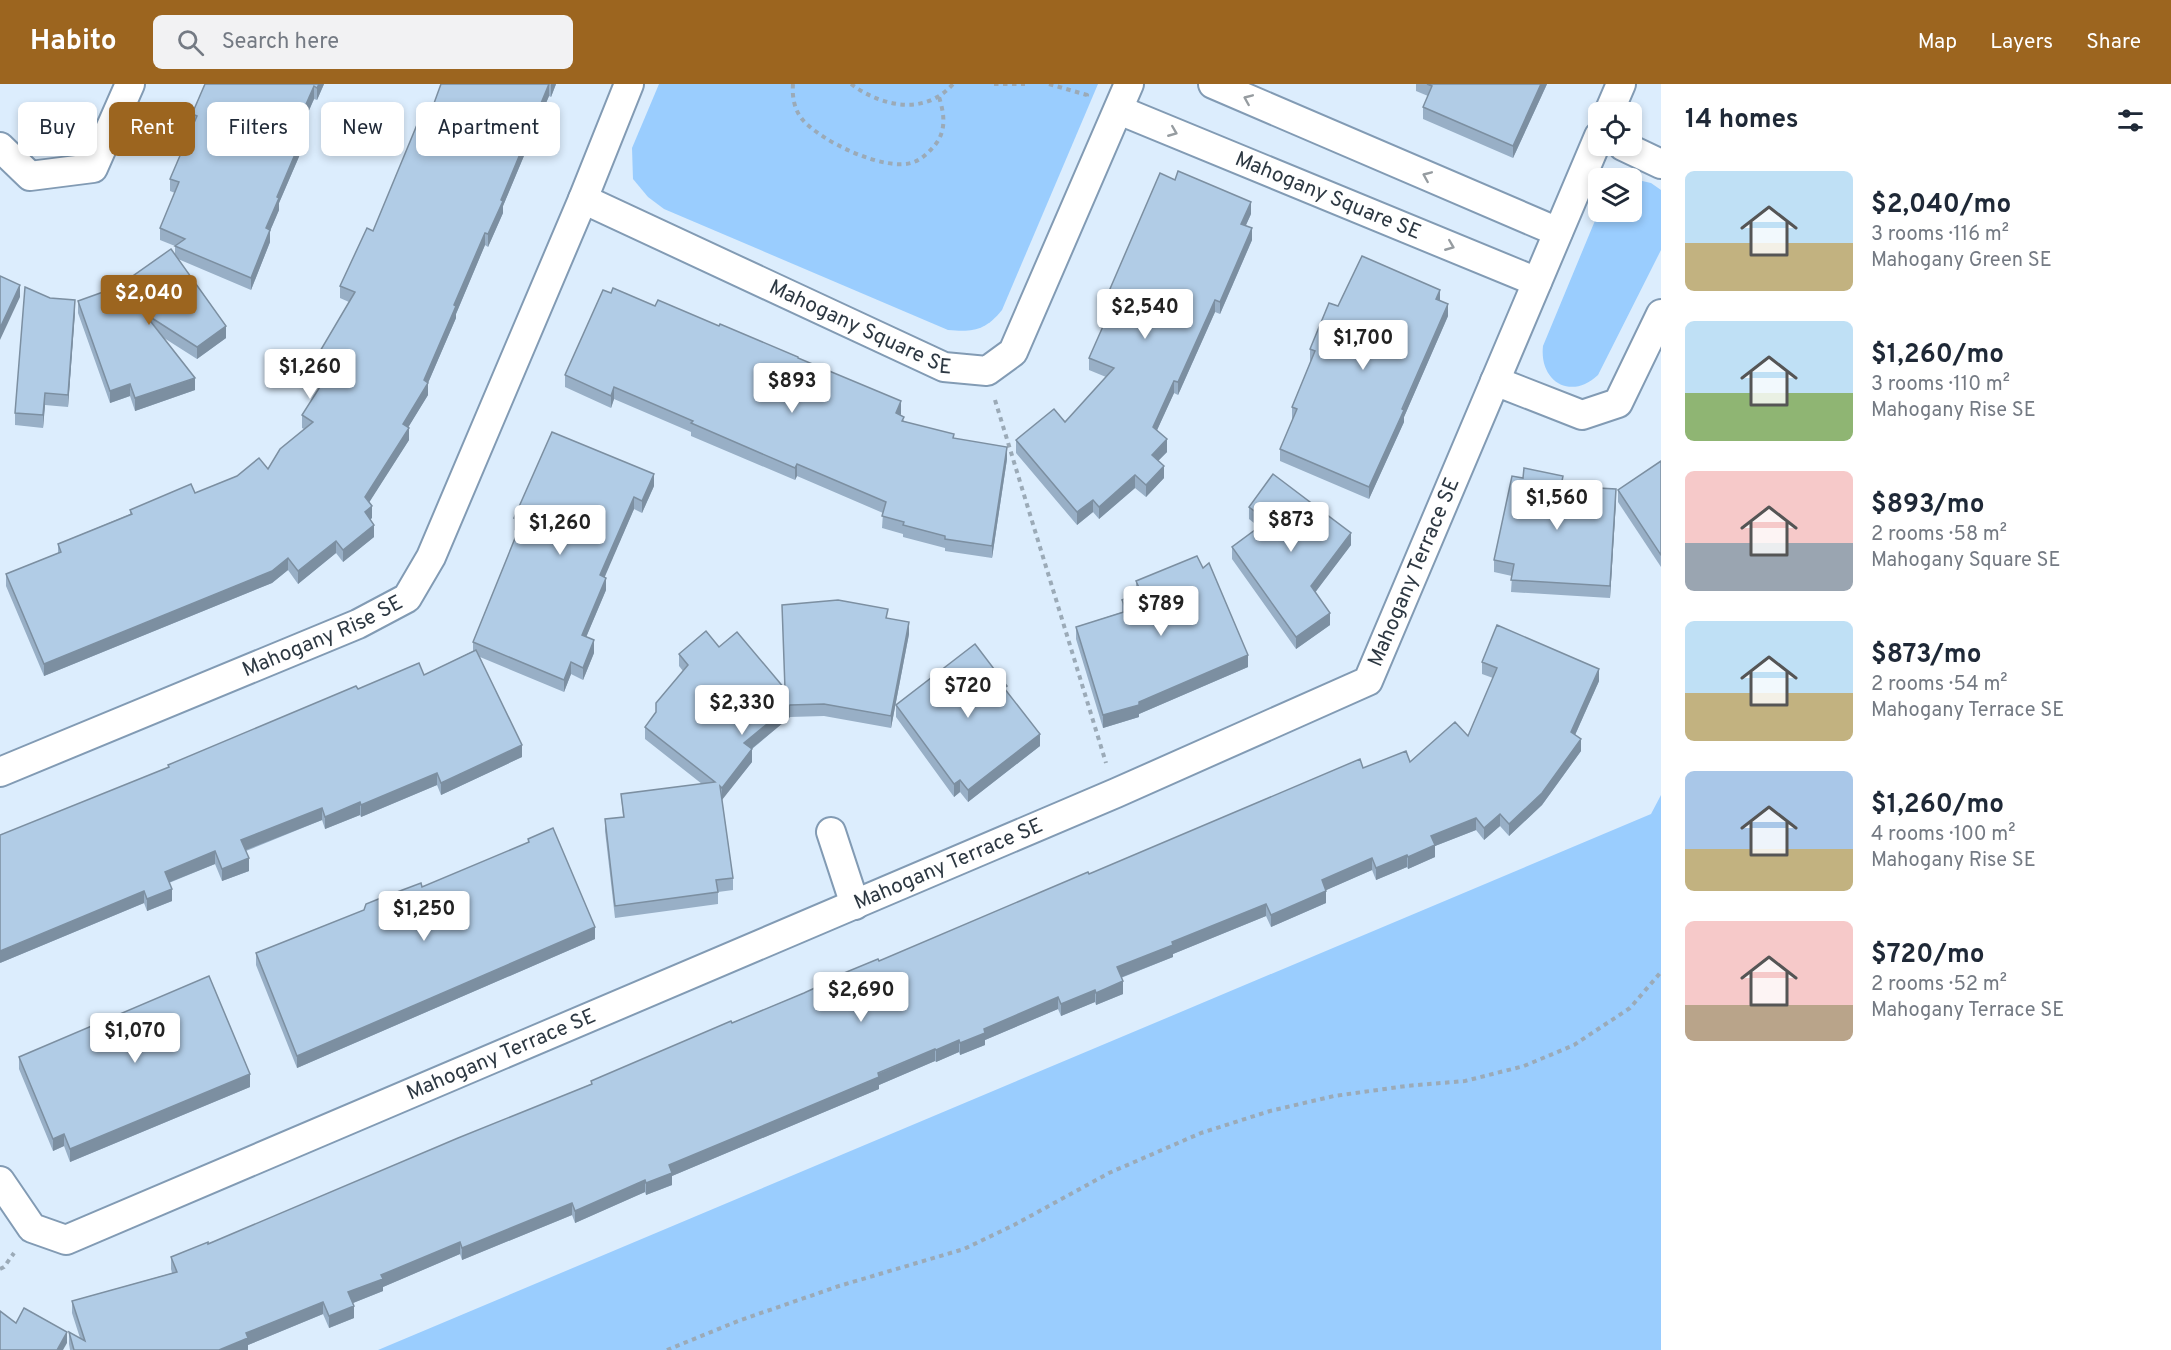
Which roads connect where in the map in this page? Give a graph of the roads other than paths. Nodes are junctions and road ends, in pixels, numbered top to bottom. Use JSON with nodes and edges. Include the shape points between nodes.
{"nodes":[{"id":1,"x":130,"y":84,"type":"edge"},
{"id":2,"x":629,"y":84,"type":"edge"},
{"id":3,"x":1129,"y":84,"type":"edge"},
{"id":4,"x":1213,"y":84,"type":"edge"},
{"id":5,"x":1621,"y":84,"type":"edge"},
{"id":6,"x":1613,"y":102,"type":"edge"},
{"id":7,"x":1119,"y":110,"type":"junction"},
{"id":8,"x":0,"y":147,"type":"edge"},
{"id":9,"x":1642,"y":155,"type":"edge"},
{"id":10,"x":1590,"y":156,"type":"edge"},
{"id":11,"x":1661,"y":164,"type":"edge"},
{"id":12,"x":583,"y":199,"type":"junction"},
{"id":13,"x":1558,"y":232,"type":"junction"},
{"id":14,"x":1537,"y":282,"type":"junction"},
{"id":15,"x":1661,"y":314,"type":"edge"},
{"id":16,"x":1495,"y":381,"type":"junction"},
{"id":17,"x":0,"y":772,"type":"edge"},
{"id":18,"x":831,"y":832,"type":"dead end"},
{"id":19,"x":855,"y":905,"type":"junction"},
{"id":20,"x":0,"y":1181,"type":"edge"}],
"edges":[{"from":1,"to":8,"type":"street","via":[[93,168],[30,176]]},
{"from":2,"to":12,"type":"street"},
{"from":3,"to":7,"type":"street"},
{"from":13,"to":4,"type":"street","one_way":true},
{"from":5,"to":6,"type":"street"},
{"from":7,"to":12,"type":"street","name":"Mahogany Square SE","via":[[1013,352],[987,371],[944,367]]},
{"from":7,"to":14,"type":"street","name":"Mahogany Square SE","one_way":true},
{"from":9,"to":11,"type":"street"},
{"from":10,"to":13,"type":"street","name":"Mahogany Terrace SE"},
{"from":12,"to":17,"type":"street","name":"Mahogany Rise SE","via":[[431,557],[406,598],[358,624]]},
{"from":13,"to":14,"type":"street","name":"Mahogany Terrace SE"},
{"from":14,"to":16,"type":"street","name":"Mahogany Terrace SE"},
{"from":15,"to":16,"type":"street","via":[[1618,403],[1582,414]]},
{"from":16,"to":19,"type":"street","name":"Mahogany Terrace SE","via":[[1368,681]]},
{"from":18,"to":19,"type":"street"},
{"from":19,"to":20,"type":"street","name":"Mahogany Terrace SE","via":[[66,1240],[32,1228]]}]}
